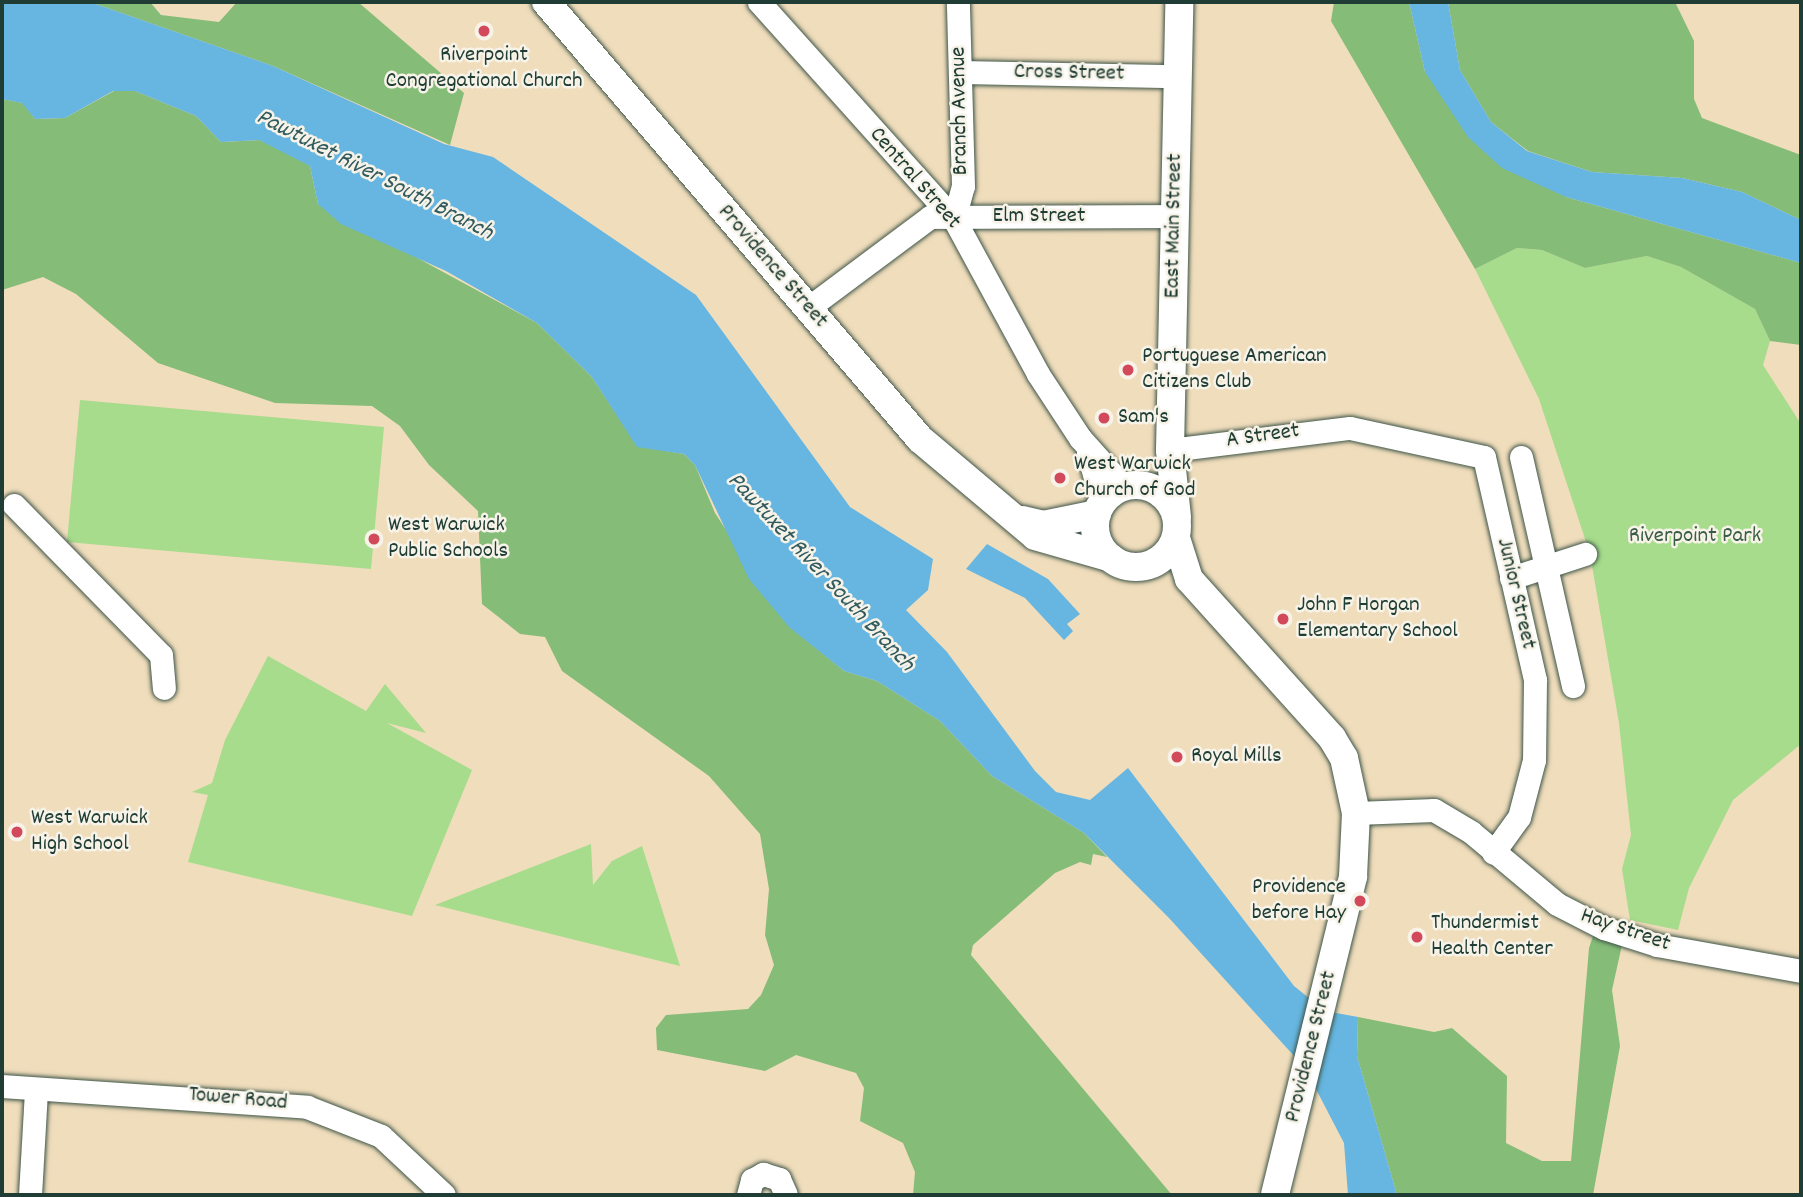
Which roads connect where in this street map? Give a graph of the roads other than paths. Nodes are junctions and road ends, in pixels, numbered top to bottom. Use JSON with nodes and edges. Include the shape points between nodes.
{"nodes":[{"id":1,"x":546,"y":2,"type":"edge"},
{"id":2,"x":759,"y":2,"type":"edge"},
{"id":3,"x":958,"y":2,"type":"edge"},
{"id":4,"x":1179,"y":2,"type":"edge"},
{"id":5,"x":960,"y":72,"type":"junction"},
{"id":6,"x":1177,"y":76,"type":"junction"},
{"id":7,"x":1174,"y":216,"type":"junction"},
{"id":8,"x":954,"y":219,"type":"junction"},
{"id":9,"x":808,"y":308,"type":"junction"},
{"id":10,"x":1356,"y":429,"type":"joint"},
{"id":11,"x":1170,"y":450,"type":"junction"},
{"id":12,"x":1521,"y":457,"type":"dead end"},
{"id":13,"x":1114,"y":497,"type":"junction"},
{"id":14,"x":14,"y":505,"type":"dead end"},
{"id":15,"x":1013,"y":517,"type":"junction"},
{"id":16,"x":1176,"y":528,"type":"junction"},
{"id":17,"x":1585,"y":554,"type":"dead end"},
{"id":18,"x":1111,"y":558,"type":"junction"},
{"id":19,"x":1142,"y":567,"type":"junction"},
{"id":20,"x":1550,"y":567,"type":"junction"},
{"id":21,"x":1511,"y":578,"type":"junction"},
{"id":22,"x":1189,"y":579,"type":"junction"},
{"id":23,"x":1573,"y":687,"type":"dead end"},
{"id":24,"x":164,"y":688,"type":"dead end"},
{"id":25,"x":1356,"y":813,"type":"junction"},
{"id":26,"x":1493,"y":853,"type":"junction"},
{"id":27,"x":1801,"y":971,"type":"edge"},
{"id":28,"x":2,"y":1086,"type":"edge"},
{"id":29,"x":36,"y":1090,"type":"junction"},
{"id":30,"x":30,"y":1195,"type":"edge"},
{"id":31,"x":444,"y":1195,"type":"edge"},
{"id":32,"x":748,"y":1195,"type":"edge"},
{"id":33,"x":786,"y":1195,"type":"edge"},
{"id":34,"x":1275,"y":1195,"type":"edge"}],
"edges":[{"from":1,"to":9,"type":"main road","name":"Providence Street"},
{"from":2,"to":8,"type":"street","name":"Central Street"},
{"from":3,"to":5,"type":"street","name":"Branch Avenue"},
{"from":4,"to":6,"type":"main road","name":"East Main Street"},
{"from":5,"to":6,"type":"street","name":"Cross Street"},
{"from":5,"to":8,"type":"street","name":"Branch Avenue","via":[[962,186]]},
{"from":6,"to":7,"type":"main road","name":"East Main Street"},
{"from":7,"to":8,"type":"street","name":"Elm Street"},
{"from":7,"to":11,"type":"main road","name":"East Main Street"},
{"from":8,"to":9,"type":"street","name":"Elm Street","via":[[930,218]]},
{"from":8,"to":13,"type":"street","name":"Central Street","via":[[1038,374]]},
{"from":9,"to":15,"type":"main road","name":"Providence Street","via":[[920,439]]},
{"from":10,"to":11,"type":"street","name":"A Street"},
{"from":10,"to":21,"type":"street","name":"Junior Street","via":[[1484,457]]},
{"from":11,"to":13,"type":"main road","via":[[1161,468]]},
{"from":11,"to":16,"type":"main road","name":"East Main Street"},
{"from":12,"to":20,"type":"street"},
{"from":13,"to":15,"type":"main road","name":"Providence Street","via":[[1042,525]]},
{"from":13,"to":16,"type":"main road","via":[[1162,494]]},
{"from":13,"to":18,"type":"main road","via":[[1097,538]]},
{"from":14,"to":24,"type":"street","via":[[161,654]]},
{"from":15,"to":18,"type":"main road","name":"Providence Street","via":[[1035,536]]},
{"from":16,"to":19,"type":"main road","via":[[1163,558]]},
{"from":16,"to":22,"type":"main road"},
{"from":17,"to":20,"type":"street"},
{"from":18,"to":19,"type":"main road"},
{"from":19,"to":22,"type":"main road"},
{"from":20,"to":21,"type":"street"},
{"from":20,"to":23,"type":"street"},
{"from":21,"to":26,"type":"street","name":"Junior Street","via":[[1535,680],[1534,760],[1519,817]]},
{"from":22,"to":25,"type":"main road","via":[[1322,723],[1344,758]]},
{"from":25,"to":26,"type":"street","name":"Hay Street","via":[[1434,810]]},
{"from":25,"to":34,"type":"main road","name":"Providence Street","via":[[1348,899]]},
{"from":26,"to":27,"type":"street","name":"Hay Street","via":[[1557,904],[1605,928],[1657,945]]},
{"from":28,"to":29,"type":"street","name":"Tower Road"},
{"from":29,"to":30,"type":"street"},
{"from":29,"to":31,"type":"street","name":"Tower Road","via":[[251,1098],[334,1114],[402,1150]]},
{"from":32,"to":33,"type":"street","via":[[752,1180],[769,1174],[785,1185]]}]}
